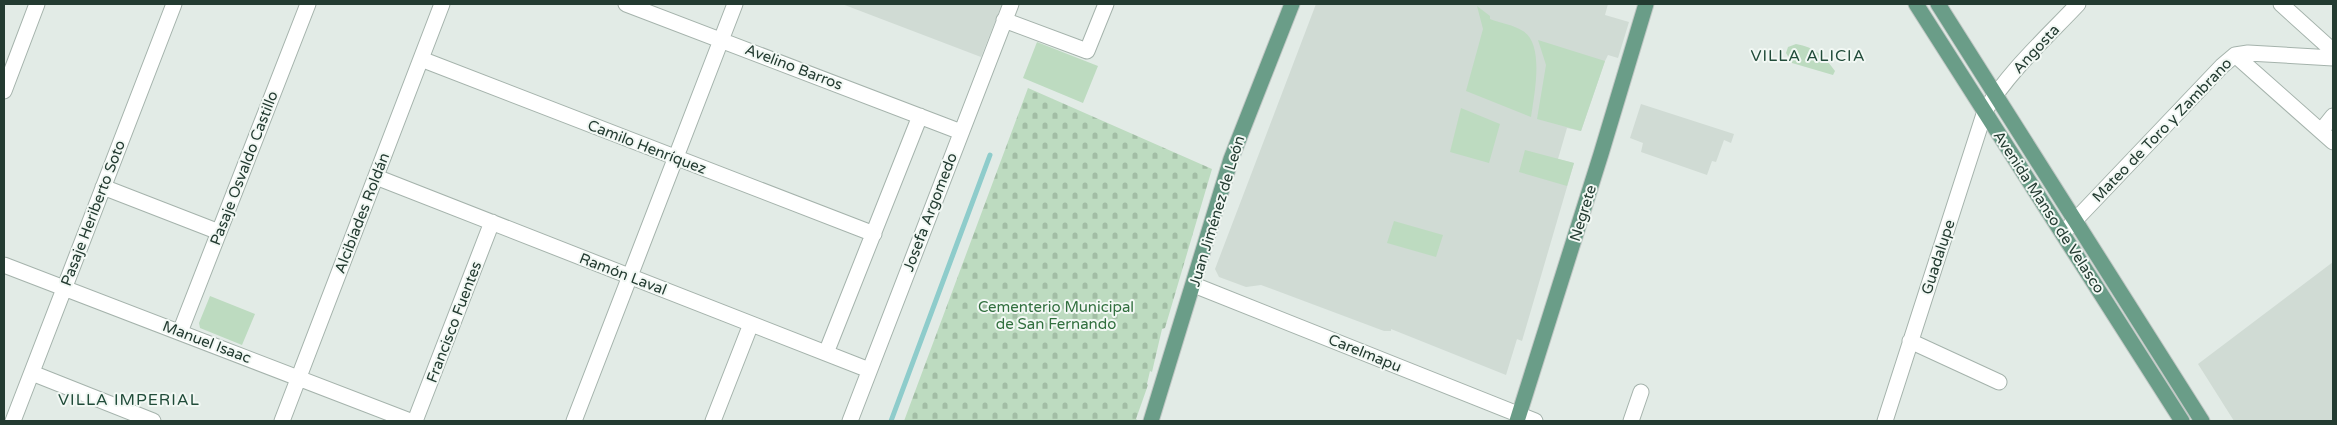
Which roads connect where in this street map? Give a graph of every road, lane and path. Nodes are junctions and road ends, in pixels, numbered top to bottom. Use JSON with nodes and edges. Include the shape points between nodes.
{"nodes":[{"id":1,"x":37,"y":4,"type":"edge"},
{"id":2,"x":174,"y":4,"type":"edge"},
{"id":3,"x":308,"y":4,"type":"edge"},
{"id":4,"x":442,"y":4,"type":"edge"},
{"id":5,"x":626,"y":4,"type":"edge"},
{"id":6,"x":735,"y":4,"type":"edge"},
{"id":7,"x":1011,"y":4,"type":"edge"},
{"id":8,"x":1106,"y":4,"type":"edge"},
{"id":9,"x":1290,"y":4,"type":"edge"},
{"id":10,"x":1646,"y":4,"type":"edge"},
{"id":11,"x":1916,"y":4,"type":"edge"},
{"id":12,"x":1938,"y":4,"type":"edge"},
{"id":13,"x":2078,"y":4,"type":"edge"},
{"id":14,"x":2281,"y":4,"type":"edge"},
{"id":15,"x":1004,"y":20,"type":"junction"},
{"id":16,"x":721,"y":39,"type":"junction"},
{"id":17,"x":2333,"y":51,"type":"edge"},
{"id":18,"x":2235,"y":55,"type":"junction"},
{"id":19,"x":2333,"y":58,"type":"edge"},
{"id":20,"x":421,"y":59,"type":"junction"},
{"id":21,"x":5,"y":84,"type":"edge"},
{"id":22,"x":1995,"y":95,"type":"junction"},
{"id":23,"x":1985,"y":112,"type":"junction"},
{"id":24,"x":920,"y":116,"type":"junction"},
{"id":25,"x":2333,"y":116,"type":"edge"},
{"id":26,"x":2321,"y":131,"type":"junction"},
{"id":27,"x":961,"y":132,"type":"junction"},
{"id":28,"x":2333,"y":142,"type":"edge"},
{"id":29,"x":676,"y":158,"type":"junction"},
{"id":30,"x":376,"y":177,"type":"junction"},
{"id":31,"x":103,"y":187,"type":"junction"},
{"id":32,"x":2075,"y":221,"type":"junction"},
{"id":33,"x":492,"y":222,"type":"junction"},
{"id":34,"x":219,"y":232,"type":"junction"},
{"id":35,"x":2063,"y":233,"type":"junction"},
{"id":36,"x":874,"y":234,"type":"junction"},
{"id":37,"x":4,"y":265,"type":"edge"},
{"id":38,"x":630,"y":277,"type":"junction"},
{"id":39,"x":1194,"y":285,"type":"junction"},
{"id":40,"x":64,"y":288,"type":"junction"},
{"id":41,"x":751,"y":324,"type":"junction"},
{"id":42,"x":180,"y":332,"type":"junction"},
{"id":43,"x":1910,"y":341,"type":"junction"},
{"id":44,"x":826,"y":353,"type":"junction"},
{"id":45,"x":869,"y":370,"type":"junction"},
{"id":46,"x":32,"y":373,"type":"junction"},
{"id":47,"x":299,"y":378,"type":"junction"},
{"id":48,"x":1999,"y":382,"type":"dead end"},
{"id":49,"x":1641,"y":392,"type":"dead end"},
{"id":50,"x":1518,"y":418,"type":"edge"},
{"id":51,"x":13,"y":421,"type":"edge"},
{"id":52,"x":153,"y":421,"type":"edge"},
{"id":53,"x":282,"y":421,"type":"edge"},
{"id":54,"x":410,"y":421,"type":"edge"},
{"id":55,"x":415,"y":421,"type":"edge"},
{"id":56,"x":574,"y":421,"type":"edge"},
{"id":57,"x":713,"y":421,"type":"edge"},
{"id":58,"x":850,"y":421,"type":"edge"},
{"id":59,"x":1151,"y":421,"type":"edge"},
{"id":60,"x":1535,"y":421,"type":"edge"},
{"id":61,"x":1631,"y":421,"type":"edge"},
{"id":62,"x":1886,"y":421,"type":"edge"},
{"id":63,"x":2182,"y":421,"type":"edge"},
{"id":64,"x":2202,"y":421,"type":"edge"}],
"edges":[{"from":1,"to":21,"type":"street"},
{"from":2,"to":31,"type":"street","name":"Pasaje Heriberto Soto"},
{"from":3,"to":34,"type":"street","name":"Pasaje Osvaldo Castillo"},
{"from":4,"to":20,"type":"street","name":"Alcibíades Roldán"},
{"from":5,"to":16,"type":"street","name":"Avelino Barros"},
{"from":6,"to":16,"type":"street"},
{"from":7,"to":15,"type":"street","name":"Josefa Argomedo"},
{"from":8,"to":15,"type":"street","via":[[1087,51]]},
{"from":9,"to":39,"type":"main road","name":"Juan Jiménez de León","via":[[1231,159]]},
{"from":10,"to":50,"type":"main road","name":"Negrete"},
{"from":11,"to":23,"type":"main road","name":"Avenida Manso de Velasco"},
{"from":12,"to":22,"type":"main road","name":"Avenida Manso de Velasco"},
{"from":13,"to":22,"type":"street","name":"Angosta"},
{"from":14,"to":17,"type":"street"},
{"from":15,"to":27,"type":"street","name":"Josefa Argomedo"},
{"from":16,"to":24,"type":"street","name":"Avelino Barros"},
{"from":16,"to":29,"type":"street"},
{"from":18,"to":19,"type":"street","name":"Mateo de Toro y Zambrano"},
{"from":18,"to":26,"type":"street"},
{"from":18,"to":32,"type":"street","name":"Mateo de Toro y Zambrano"},
{"from":20,"to":29,"type":"street","name":"Camilo Henríquez"},
{"from":20,"to":30,"type":"street","name":"Alcibíades Roldán"},
{"from":22,"to":23,"type":"street","name":"Guadalupe"},
{"from":22,"to":32,"type":"main road","name":"Avenida Manso de Velasco"},
{"from":23,"to":35,"type":"main road","name":"Avenida Manso de Velasco"},
{"from":23,"to":43,"type":"street","name":"Guadalupe"},
{"from":24,"to":27,"type":"street","name":"Avelino Barros"},
{"from":24,"to":36,"type":"street"},
{"from":25,"to":26,"type":"street"},
{"from":26,"to":28,"type":"street"},
{"from":27,"to":45,"type":"street","name":"Josefa Argomedo"},
{"from":29,"to":36,"type":"street","name":"Camilo Henríquez"},
{"from":29,"to":38,"type":"street"},
{"from":30,"to":33,"type":"street","name":"Ramón Laval"},
{"from":30,"to":47,"type":"street","name":"Alcibíades Roldán"},
{"from":31,"to":34,"type":"street"},
{"from":31,"to":40,"type":"street","name":"Pasaje Heriberto Soto"},
{"from":32,"to":35,"type":"street","name":"Mateo de Toro y Zambrano"},
{"from":32,"to":64,"type":"main road","name":"Avenida Manso de Velasco"},
{"from":33,"to":38,"type":"street","name":"Ramón Laval"},
{"from":33,"to":55,"type":"street","name":"Francisco Fuentes"},
{"from":34,"to":42,"type":"street","name":"Pasaje Osvaldo Castillo"},
{"from":35,"to":63,"type":"main road","name":"Avenida Manso de Velasco"},
{"from":36,"to":44,"type":"street"},
{"from":37,"to":40,"type":"street","name":"Manuel Isaac"},
{"from":38,"to":41,"type":"street","name":"Ramón Laval"},
{"from":38,"to":56,"type":"street"},
{"from":39,"to":50,"type":"street","name":"Carelmapu"},
{"from":39,"to":59,"type":"main road","name":"Juan Jiménez de León"},
{"from":40,"to":42,"type":"street","name":"Manuel Isaac"},
{"from":40,"to":46,"type":"street","name":"Pasaje Heriberto Soto"},
{"from":41,"to":44,"type":"street","name":"Ramón Laval"},
{"from":41,"to":57,"type":"street"},
{"from":42,"to":47,"type":"street","name":"Manuel Isaac"},
{"from":43,"to":48,"type":"street"},
{"from":43,"to":62,"type":"street","name":"Guadalupe"},
{"from":44,"to":45,"type":"street","name":"Ramón Laval"},
{"from":45,"to":58,"type":"street","name":"Josefa Argomedo"},
{"from":46,"to":51,"type":"street","name":"Pasaje Heriberto Soto"},
{"from":46,"to":52,"type":"street"},
{"from":47,"to":53,"type":"street","name":"Alcibíades Roldán"},
{"from":47,"to":54,"type":"street","name":"Manuel Isaac"},
{"from":49,"to":61,"type":"street"},
{"from":50,"to":60,"type":"street","name":"Carelmapu"}]}
